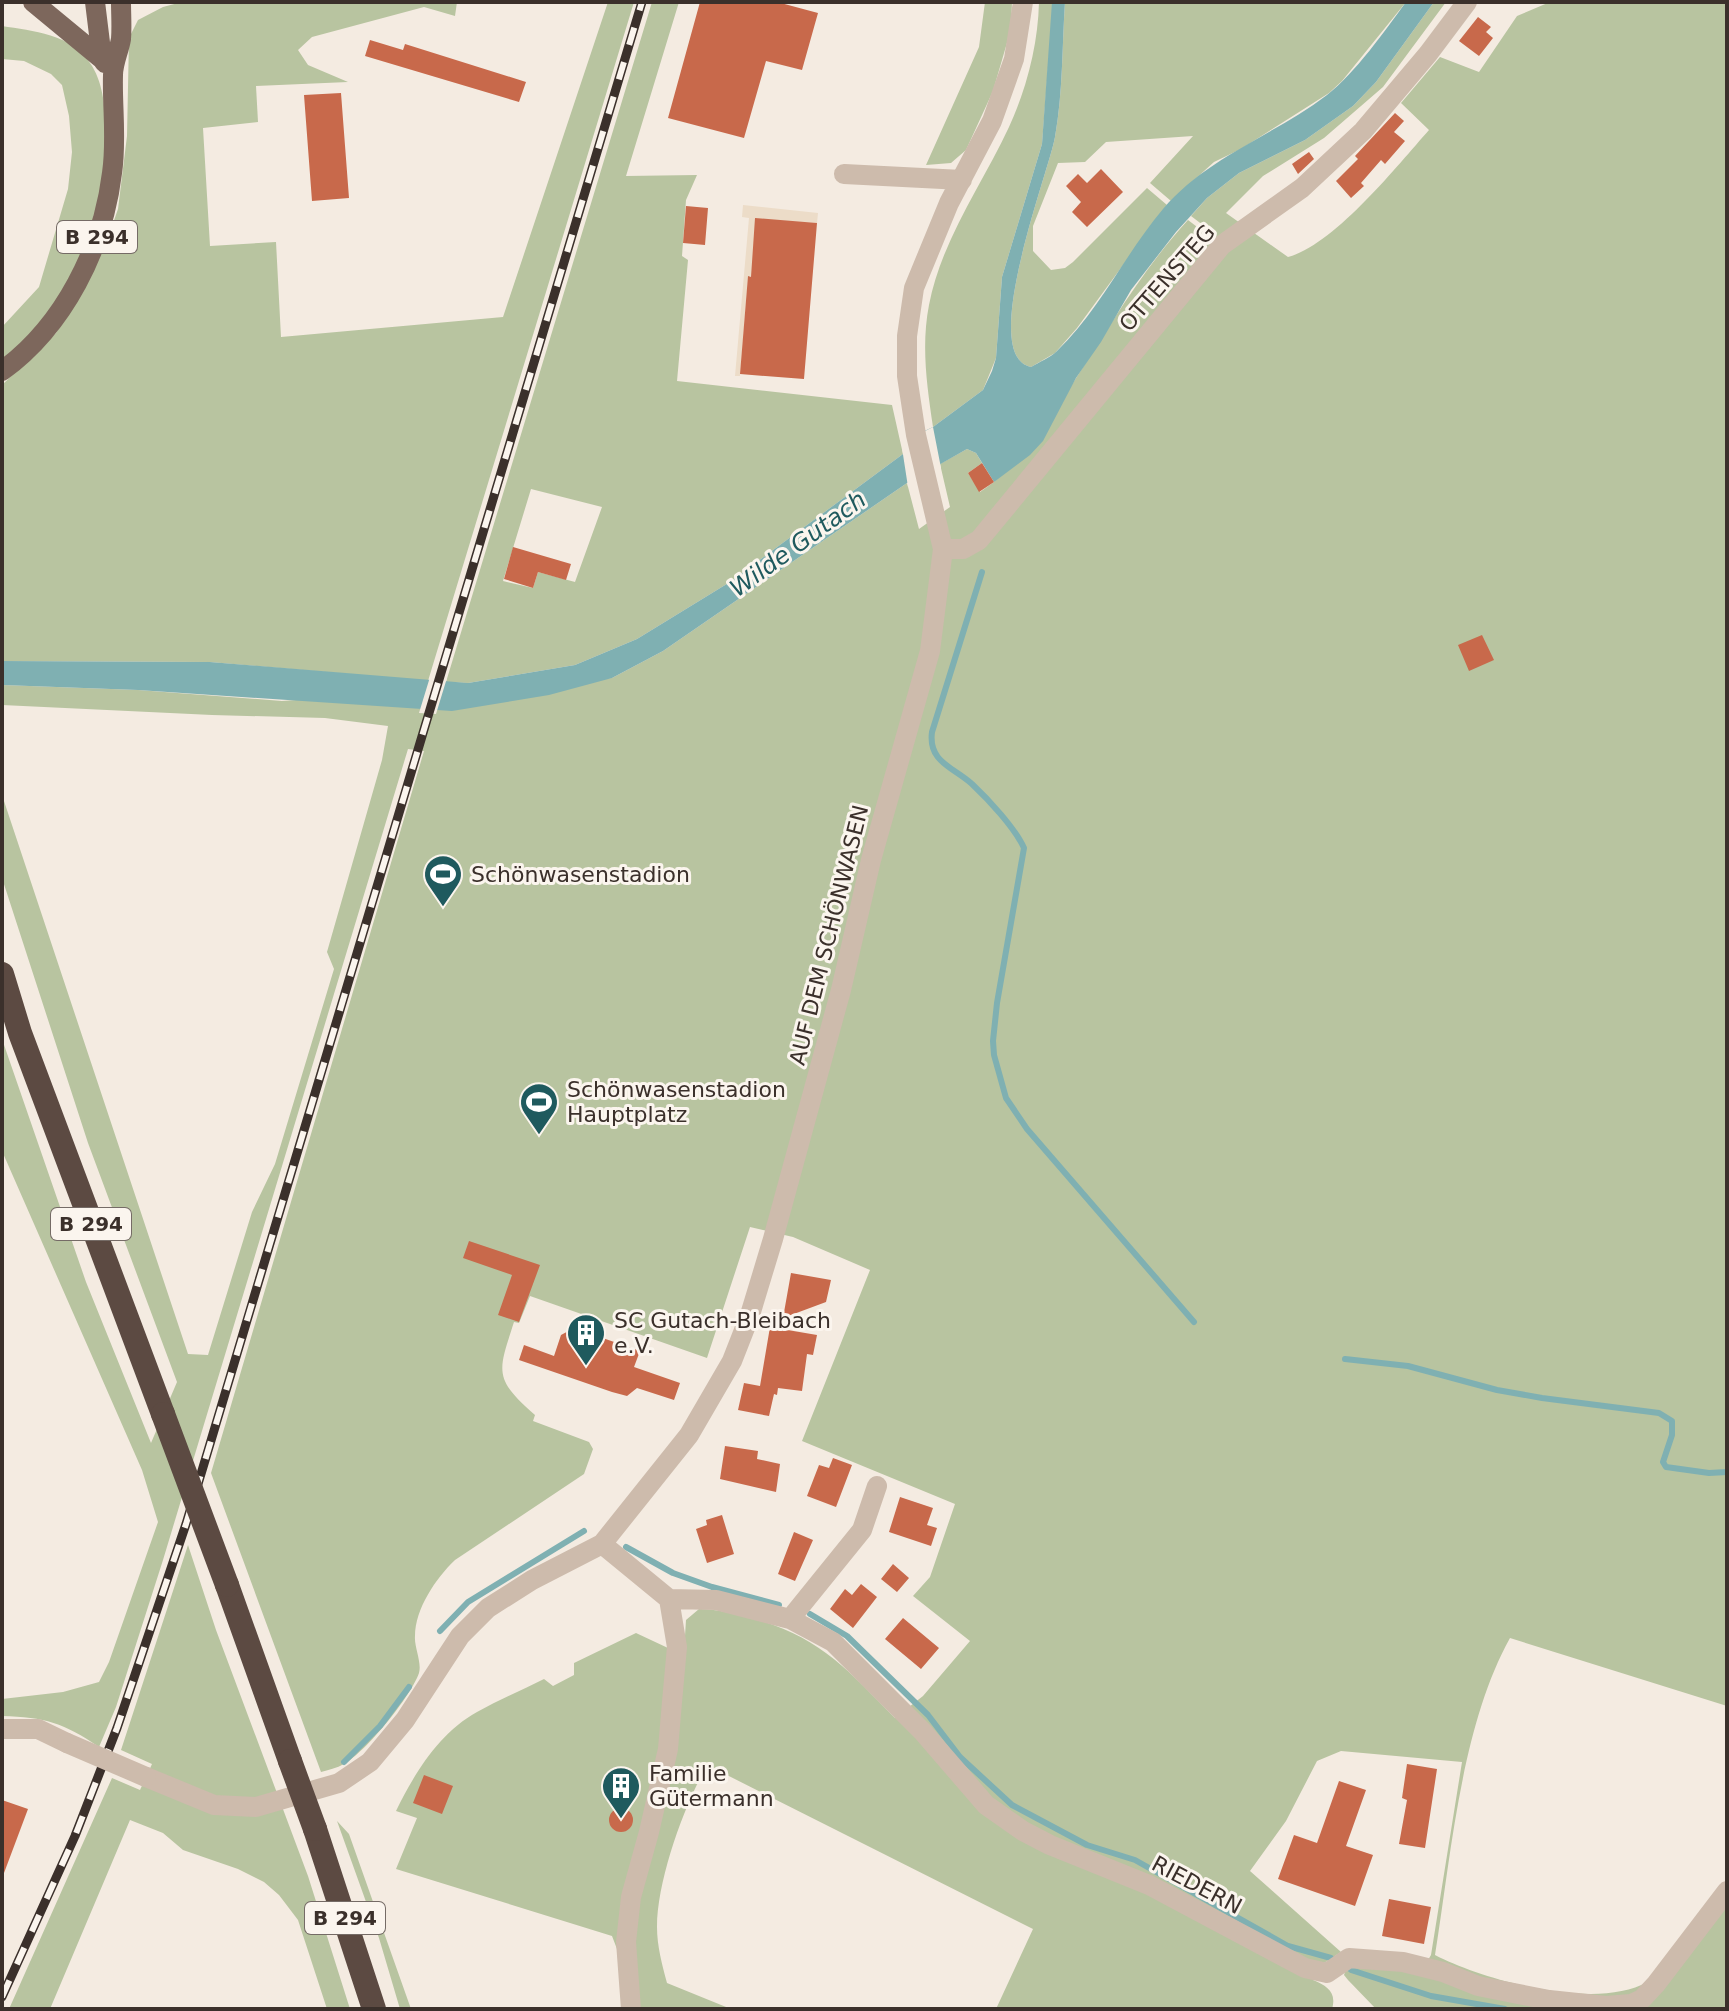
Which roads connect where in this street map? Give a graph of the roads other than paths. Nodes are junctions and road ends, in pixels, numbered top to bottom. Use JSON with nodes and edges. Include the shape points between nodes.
{"nodes":[{"id":1,"x":33,"y":2,"type":"edge"},
{"id":2,"x":95,"y":2,"type":"edge"},
{"id":3,"x":121,"y":2,"type":"edge"},
{"id":4,"x":1023,"y":2,"type":"edge"},
{"id":5,"x":1467,"y":2,"type":"edge"},
{"id":6,"x":107,"y":65,"type":"junction"},
{"id":7,"x":844,"y":174,"type":"dead end"},
{"id":8,"x":962,"y":180,"type":"junction"},
{"id":9,"x":2,"y":371,"type":"edge"},
{"id":10,"x":943,"y":549,"type":"junction"},
{"id":11,"x":2,"y":974,"type":"edge"},
{"id":12,"x":877,"y":1486,"type":"dead end"},
{"id":13,"x":602,"y":1544,"type":"junction"},
{"id":14,"x":669,"y":1599,"type":"junction"},
{"id":15,"x":790,"y":1619,"type":"junction"},
{"id":16,"x":2,"y":1729,"type":"edge"},
{"id":17,"x":1727,"y":1891,"type":"edge"},
{"id":18,"x":374,"y":2009,"type":"edge"},
{"id":19,"x":631,"y":2009,"type":"edge"}],
"edges":[{"from":1,"to":6,"type":"main road"},
{"from":2,"to":6,"type":"main road","number":"B 294"},
{"from":3,"to":6,"type":"main road","number":"B 294","via":[[121,39]]},
{"from":4,"to":8,"type":"street","name":"AUF DEM SCHÖNWASEN","via":[[1014,59],[992,121]]},
{"from":5,"to":10,"type":"street","name":"OTTENSTEG","via":[[1363,131],[1302,188],[1222,245],[979,540],[963,549]]},
{"from":6,"to":9,"type":"main road","number":"B 294","via":[[115,133],[112,173],[92,252],[44,332]]},
{"from":7,"to":8,"type":"street"},
{"from":8,"to":10,"type":"street","name":"AUF DEM SCHÖNWASEN","via":[[919,271],[907,336],[916,435]]},
{"from":10,"to":13,"type":"street","name":"AUF DEM SCHÖNWASEN","via":[[930,651],[750,1315],[708,1407]]},
{"from":11,"to":18,"type":"highway","number":"B 294","bridge":true,"via":[[315,1829]]},
{"from":12,"to":15,"type":"street","via":[[862,1530]]},
{"from":13,"to":14,"type":"street"},
{"from":13,"to":16,"type":"street","name":"AUF DEM SCHÖNWASEN","bridge":true,"via":[[488,1608],[460,1636],[405,1720],[370,1762],[339,1783],[256,1807],[214,1805],[38,1729]]},
{"from":14,"to":15,"type":"street","name":"RIEDERN","via":[[716,1600]]},
{"from":14,"to":19,"type":"street","via":[[677,1647],[668,1749],[631,1897],[626,1942]]},
{"from":15,"to":17,"type":"street","name":"RIEDERN","via":[[833,1642],[923,1732],[986,1805],[1023,1831],[1149,1885],[1305,1968],[1327,1973],[1349,1958],[1403,1962],[1478,1986],[1549,2000],[1631,2004],[1656,1984]]}]}
